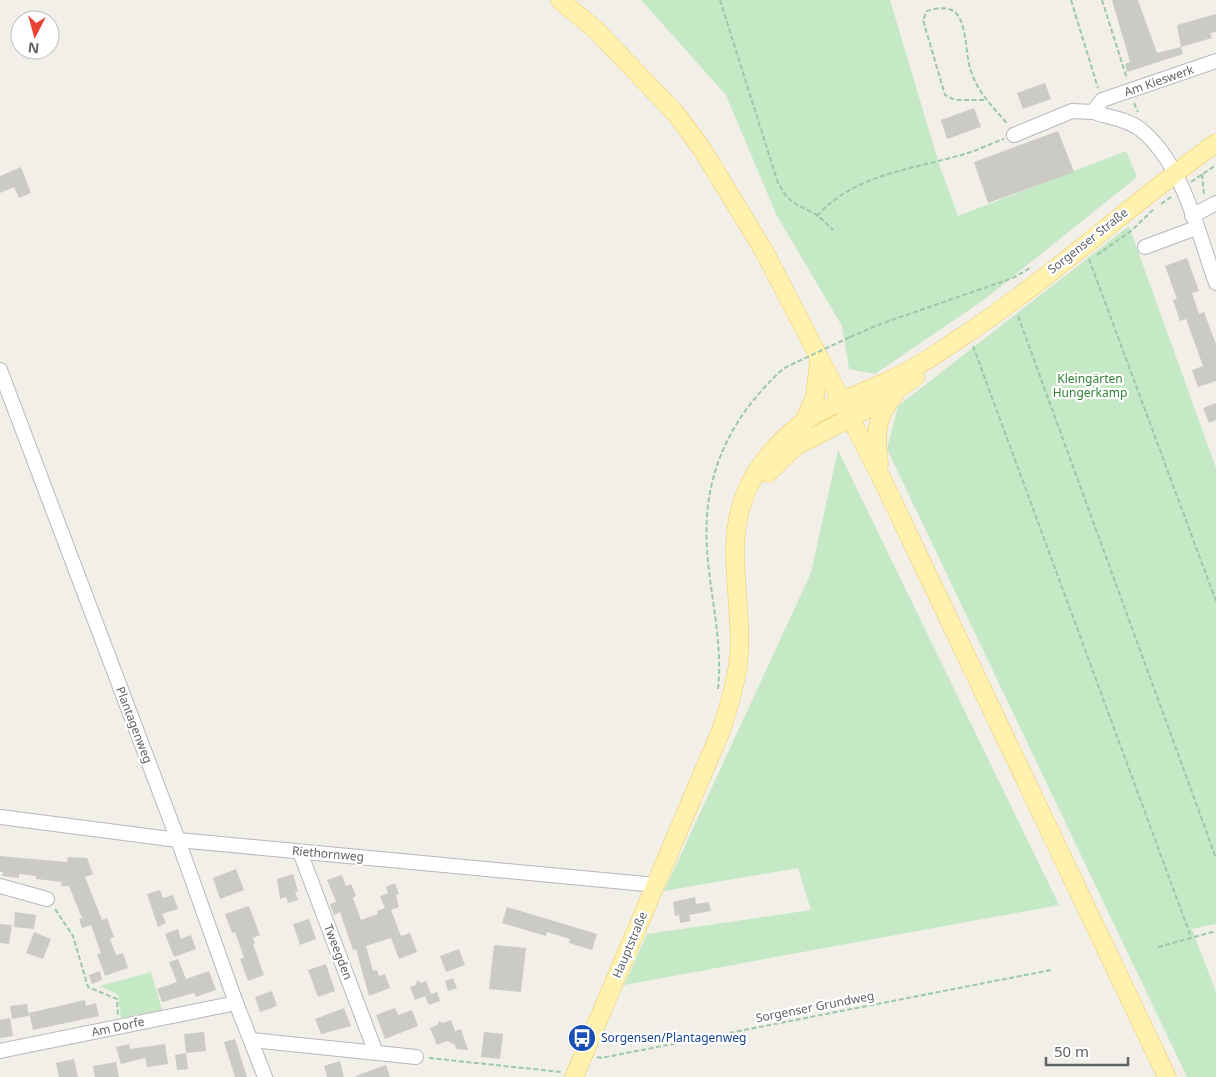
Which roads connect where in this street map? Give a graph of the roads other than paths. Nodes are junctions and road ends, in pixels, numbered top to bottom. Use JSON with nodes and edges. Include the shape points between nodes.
{"nodes":[{"id":1,"x":560,"y":0,"type":"edge"},
{"id":2,"x":1216,"y":61,"type":"edge"},
{"id":3,"x":1093,"y":112,"type":"junction"},
{"id":4,"x":1014,"y":135,"type":"road end"},
{"id":5,"x":1216,"y":142,"type":"edge"},
{"id":6,"x":1179,"y":180,"type":"junction"},
{"id":7,"x":1202,"y":214,"type":"edge"},
{"id":8,"x":1145,"y":247,"type":"dead end"},
{"id":9,"x":1216,"y":283,"type":"edge"},
{"id":10,"x":964,"y":335,"type":"junction"},
{"id":11,"x":820,"y":361,"type":"junction"},
{"id":12,"x":0,"y":372,"type":"edge"},
{"id":13,"x":900,"y":389,"type":"junction"},
{"id":14,"x":842,"y":402,"type":"junction"},
{"id":15,"x":850,"y":418,"type":"junction"},
{"id":16,"x":804,"y":422,"type":"junction"},
{"id":17,"x":881,"y":477,"type":"junction"},
{"id":18,"x":735,"y":574,"type":"junction"},
{"id":19,"x":0,"y":817,"type":"edge"},
{"id":20,"x":178,"y":840,"type":"junction"},
{"id":21,"x":300,"y":852,"type":"junction"},
{"id":22,"x":656,"y":885,"type":"junction"},
{"id":23,"x":0,"y":886,"type":"edge"},
{"id":24,"x":47,"y":899,"type":"road end"},
{"id":25,"x":236,"y":1003,"type":"junction"},
{"id":26,"x":251,"y":1040,"type":"junction"},
{"id":27,"x":0,"y":1051,"type":"edge"},
{"id":28,"x":376,"y":1053,"type":"junction"},
{"id":29,"x":416,"y":1057,"type":"road end"},
{"id":30,"x":574,"y":1076,"type":"edge"},
{"id":31,"x":265,"y":1077,"type":"edge"},
{"id":32,"x":1167,"y":1077,"type":"edge"}],
"edges":[{"from":1,"to":11,"type":"main road","via":[[596,30],[677,115],[764,251]]},
{"from":2,"to":3,"type":"street","name":"Am Kieswerk","via":[[1102,100]]},
{"from":3,"to":4,"type":"street","via":[[1072,111]]},
{"from":3,"to":6,"type":"street","via":[[1139,129],[1156,146]]},
{"from":5,"to":6,"type":"main road","name":"Sorgenser Straße"},
{"from":6,"to":7,"type":"street"},
{"from":6,"to":10,"type":"main road","name":"Sorgenser Straße","via":[[1085,254]]},
{"from":7,"to":8,"type":"street"},
{"from":7,"to":9,"type":"street"},
{"from":10,"to":13,"type":"main road"},
{"from":10,"to":14,"type":"main road","via":[[894,378]]},
{"from":11,"to":14,"type":"main road"},
{"from":11,"to":16,"type":"main road","via":[[815,396]]},
{"from":12,"to":20,"type":"street","name":"Plantagenweg"},
{"from":13,"to":15,"type":"main road"},
{"from":13,"to":17,"type":"main road","via":[[884,408],[877,425]]},
{"from":14,"to":15,"type":"main road"},
{"from":14,"to":16,"type":"main road"},
{"from":15,"to":17,"type":"main road"},
{"from":15,"to":18,"type":"main road","via":[[796,446],[772,467],[754,493],[743,521]]},
{"from":16,"to":18,"type":"main road","via":[[764,460],[747,489],[737,519]]},
{"from":17,"to":32,"type":"main road"},
{"from":18,"to":22,"type":"main road","name":"Hauptstraße","via":[[739,655],[735,681],[722,728]]},
{"from":19,"to":20,"type":"street","name":"Riethornweg"},
{"from":20,"to":21,"type":"street","name":"Riethornweg"},
{"from":20,"to":25,"type":"street","name":"Plantagenweg"},
{"from":21,"to":22,"type":"street","name":"Riethornweg"},
{"from":21,"to":28,"type":"street","name":"Tweegden"},
{"from":22,"to":30,"type":"main road","name":"Hauptstraße"},
{"from":23,"to":24,"type":"street"},
{"from":25,"to":26,"type":"street","name":"Plantagenweg"},
{"from":25,"to":27,"type":"street","name":"Am Dorfe"},
{"from":26,"to":28,"type":"street"},
{"from":26,"to":31,"type":"street","name":"Plantagenweg"},
{"from":28,"to":29,"type":"street"}]}
